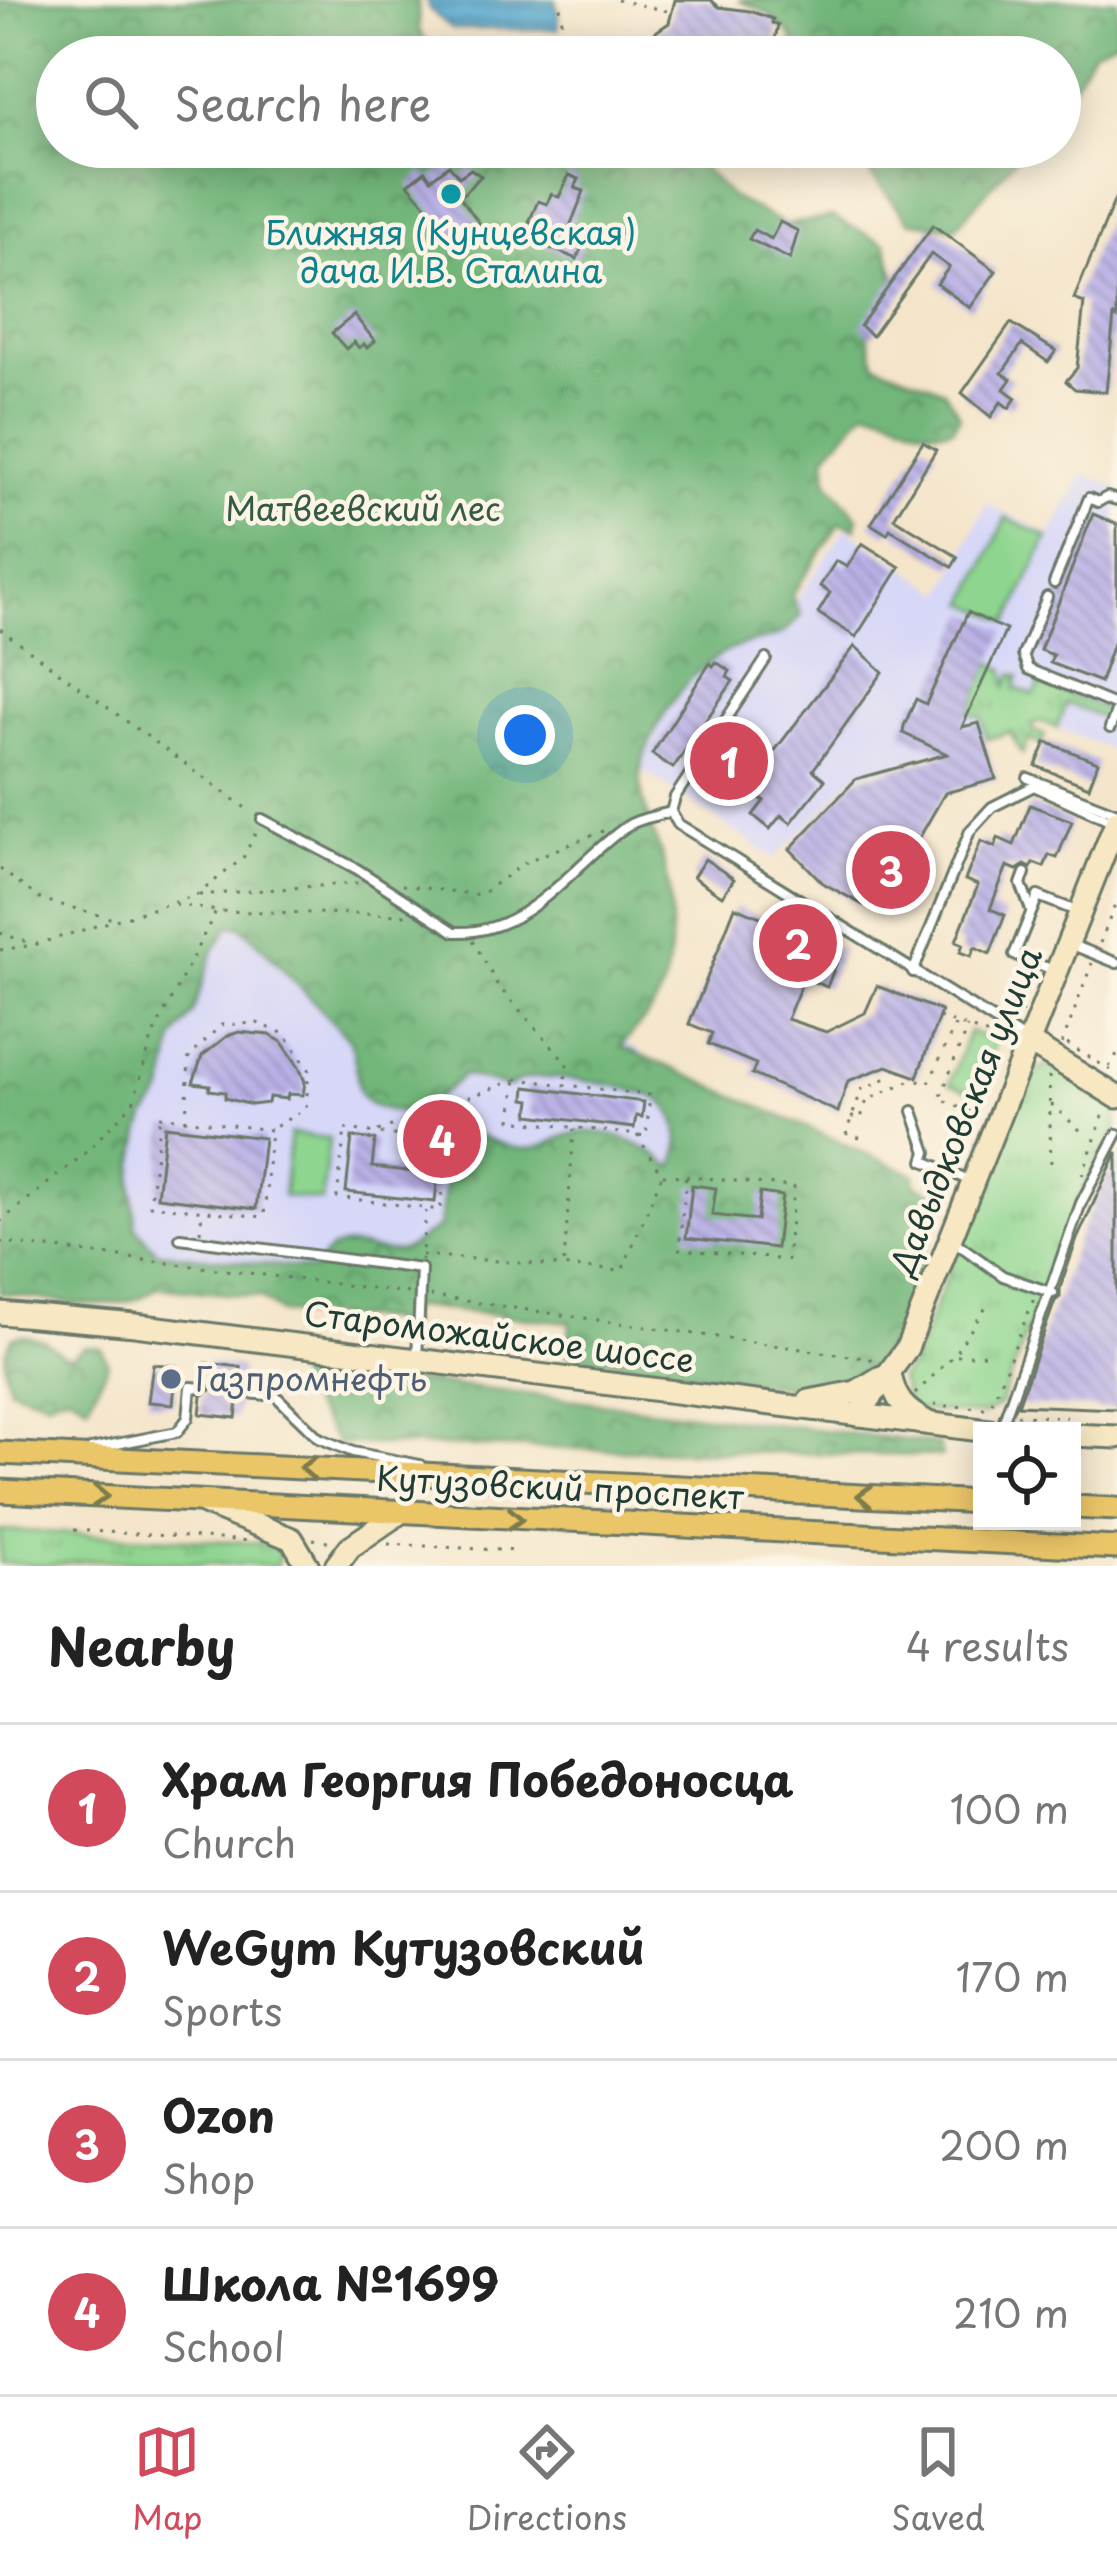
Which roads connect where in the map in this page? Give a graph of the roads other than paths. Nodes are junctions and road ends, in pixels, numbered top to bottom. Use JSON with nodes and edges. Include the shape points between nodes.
{"nodes":[{"id":1,"x":1117,"y":500,"type":"edge"},
{"id":2,"x":1054,"y":583,"type":"dead end"},
{"id":3,"x":1047,"y":597,"type":"dead end"},
{"id":4,"x":766,"y":659,"type":"dead end"},
{"id":5,"x":1117,"y":708,"type":"edge"},
{"id":6,"x":1110,"y":728,"type":"dead end"},
{"id":7,"x":1028,"y":778,"type":"dead end"},
{"id":8,"x":671,"y":812,"type":"junction"},
{"id":9,"x":1117,"y":818,"type":"edge"},
{"id":10,"x":262,"y":819,"type":"road end"},
{"id":11,"x":1025,"y":873,"type":"dead end"},
{"id":12,"x":1031,"y":912,"type":"junction"},
{"id":13,"x":1081,"y":913,"type":"junction"},
{"id":14,"x":1069,"y":943,"type":"junction"},
{"id":15,"x":1117,"y":963,"type":"edge"},
{"id":16,"x":914,"y":972,"type":"junction"},
{"id":17,"x":1058,"y":972,"type":"junction"},
{"id":18,"x":1030,"y":1043,"type":"junction"},
{"id":19,"x":1108,"y":1099,"type":"edge"},
{"id":20,"x":913,"y":1111,"type":"dead end"},
{"id":21,"x":1117,"y":1134,"type":"edge"},
{"id":22,"x":972,"y":1181,"type":"junction"},
{"id":23,"x":180,"y":1238,"type":"dead end"},
{"id":24,"x":952,"y":1240,"type":"junction"},
{"id":25,"x":1047,"y":1290,"type":"junction"},
{"id":26,"x":0,"y":1313,"type":"edge"},
{"id":27,"x":417,"y":1360,"type":"junction"},
{"id":28,"x":890,"y":1366,"type":"junction"},
{"id":29,"x":203,"y":1388,"type":"dead end"},
{"id":30,"x":239,"y":1392,"type":"dead end"},
{"id":31,"x":779,"y":1404,"type":"junction"},
{"id":32,"x":858,"y":1415,"type":"junction"},
{"id":33,"x":1003,"y":1422,"type":"edge"},
{"id":34,"x":938,"y":1427,"type":"junction"},
{"id":35,"x":1081,"y":1428,"type":"edge"},
{"id":36,"x":973,"y":1430,"type":"edge"},
{"id":37,"x":1117,"y":1437,"type":"edge"},
{"id":38,"x":0,"y":1454,"type":"edge"},
{"id":39,"x":45,"y":1456,"type":"junction"},
{"id":40,"x":487,"y":1477,"type":"junction"},
{"id":41,"x":0,"y":1491,"type":"edge"},
{"id":42,"x":200,"y":1502,"type":"junction"},
{"id":43,"x":973,"y":1502,"type":"edge"},
{"id":44,"x":1081,"y":1507,"type":"edge"},
{"id":45,"x":1117,"y":1509,"type":"edge"},
{"id":46,"x":398,"y":1514,"type":"junction"},
{"id":47,"x":1117,"y":1548,"type":"edge"},
{"id":48,"x":299,"y":1556,"type":"edge"},
{"id":49,"x":336,"y":1566,"type":"edge"}],
"edges":[{"from":1,"to":2,"type":"lane","via":[[1089,498]]},
{"from":3,"to":5,"type":"lane","via":[[1023,663]]},
{"from":4,"to":8,"type":"lane"},
{"from":5,"to":6,"type":"lane"},
{"from":7,"to":9,"type":"lane"},
{"from":8,"to":10,"type":"lane","via":[[630,823],[544,901],[470,932],[455,932]]},
{"from":8,"to":16,"type":"lane","via":[[678,824]]},
{"from":9,"to":13,"type":"main road","name":"Давыдковская улица"},
{"from":9,"to":16,"type":"lane","via":[[1034,786],[992,807],[970,831]]},
{"from":11,"to":12,"type":"lane"},
{"from":12,"to":13,"type":"lane","via":[[1038,896]]},
{"from":12,"to":17,"type":"lane","via":[[1014,955]]},
{"from":13,"to":14,"type":"main road","name":"Давыдковская улица"},
{"from":14,"to":15,"type":"lane"},
{"from":14,"to":17,"type":"main road","name":"Давыдковская улица"},
{"from":16,"to":18,"type":"lane"},
{"from":17,"to":18,"type":"main road","name":"Давыдковская улица"},
{"from":18,"to":19,"type":"main road"},
{"from":18,"to":22,"type":"main road","name":"Давыдковская улица"},
{"from":20,"to":22,"type":"lane","via":[[924,1161]]},
{"from":21,"to":25,"type":"lane"},
{"from":22,"to":24,"type":"main road","name":"Давыдковская улица"},
{"from":23,"to":27,"type":"lane","via":[[421,1269]]},
{"from":24,"to":25,"type":"lane","via":[[1003,1276]]},
{"from":24,"to":28,"type":"main road","name":"Давыдковская улица"},
{"from":25,"to":33,"type":"lane"},
{"from":26,"to":27,"type":"main road","name":"Староможайское шоссе"},
{"from":27,"to":31,"type":"main road","name":"Староможайское шоссе"},
{"from":28,"to":31,"type":"main road","via":[[856,1392]]},
{"from":28,"to":32,"type":"main road","name":"Давыдковская улица"},
{"from":28,"to":34,"type":"main road","via":[[904,1409]]},
{"from":29,"to":39,"type":"lane","via":[[191,1387],[188,1418],[177,1432]]},
{"from":30,"to":40,"type":"lane","via":[[276,1396],[319,1438],[353,1452]]},
{"from":31,"to":32,"type":"main road","name":"Староможайское шоссе"},
{"from":32,"to":34,"type":"main road","name":"Староможайское шоссе"},
{"from":34,"to":36,"type":"main road","name":"Староможайское шоссе"},
{"from":35,"to":37,"type":"main road"},
{"from":38,"to":39,"type":"main road","name":"Кутузовский проспект"},
{"from":40,"to":39,"type":"main road","name":"Кутузовский проспект","one_way":true},
{"from":43,"to":40,"type":"main road","name":"Кутузовский проспект","one_way":true},
{"from":41,"to":42,"type":"main road","name":"Кутузовский проспект","one_way":true},
{"from":42,"to":46,"type":"main road","name":"Кутузовский проспект"},
{"from":42,"to":48,"type":"main road","via":[[270,1528]]},
{"from":44,"to":45,"type":"main road"},
{"from":46,"to":47,"type":"main road","name":"Кутузовский проспект","one_way":true},
{"from":46,"to":49,"type":"main road","via":[[350,1546]]}]}
